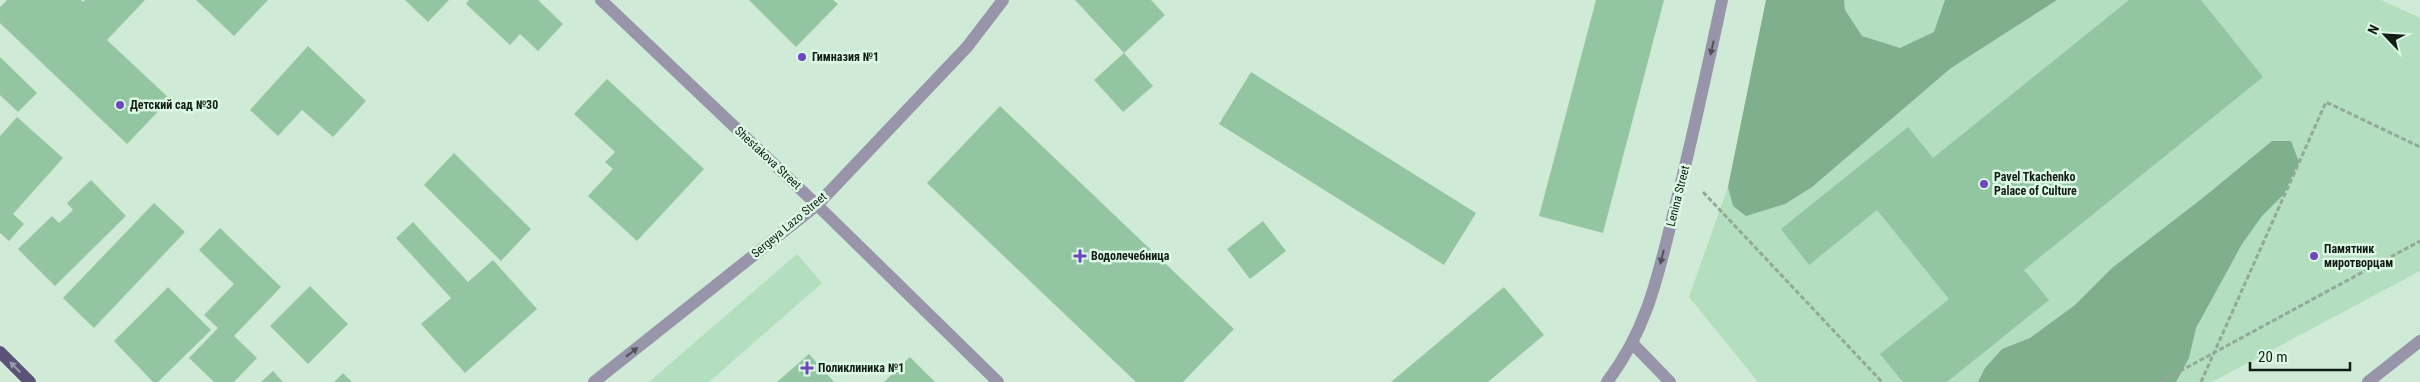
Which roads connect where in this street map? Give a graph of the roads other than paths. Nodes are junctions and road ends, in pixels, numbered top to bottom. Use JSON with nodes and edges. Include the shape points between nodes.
{"nodes":[{"id":1,"x":601,"y":0,"type":"edge"},
{"id":2,"x":1003,"y":0,"type":"edge"},
{"id":3,"x":1722,"y":0,"type":"edge"},
{"id":4,"x":817,"y":205,"type":"junction"},
{"id":5,"x":2420,"y":341,"type":"edge"},
{"id":6,"x":1633,"y":344,"type":"junction"},
{"id":7,"x":0,"y":352,"type":"edge"},
{"id":8,"x":30,"y":382,"type":"edge"},
{"id":9,"x":594,"y":382,"type":"edge"},
{"id":10,"x":998,"y":382,"type":"edge"},
{"id":11,"x":1607,"y":382,"type":"edge"},
{"id":12,"x":1670,"y":382,"type":"edge"},
{"id":13,"x":2368,"y":382,"type":"edge"}],
"edges":[{"from":1,"to":4,"type":"street","name":"Shestakova Street"},
{"from":2,"to":4,"type":"street","name":"Sergeya Lazo Street","via":[[966,47]]},
{"from":3,"to":6,"type":"street","name":"Lenina Street","one_way":true,"via":[[1656,282]]},
{"from":9,"to":4,"type":"street","name":"Sergeya Lazo Street","one_way":true},
{"from":4,"to":10,"type":"street","name":"Shestakova Street"},
{"from":5,"to":13,"type":"street"},
{"from":6,"to":11,"type":"street","name":"Lenina Street"},
{"from":6,"to":12,"type":"street"},
{"from":8,"to":7,"type":"main road","one_way":true}]}
